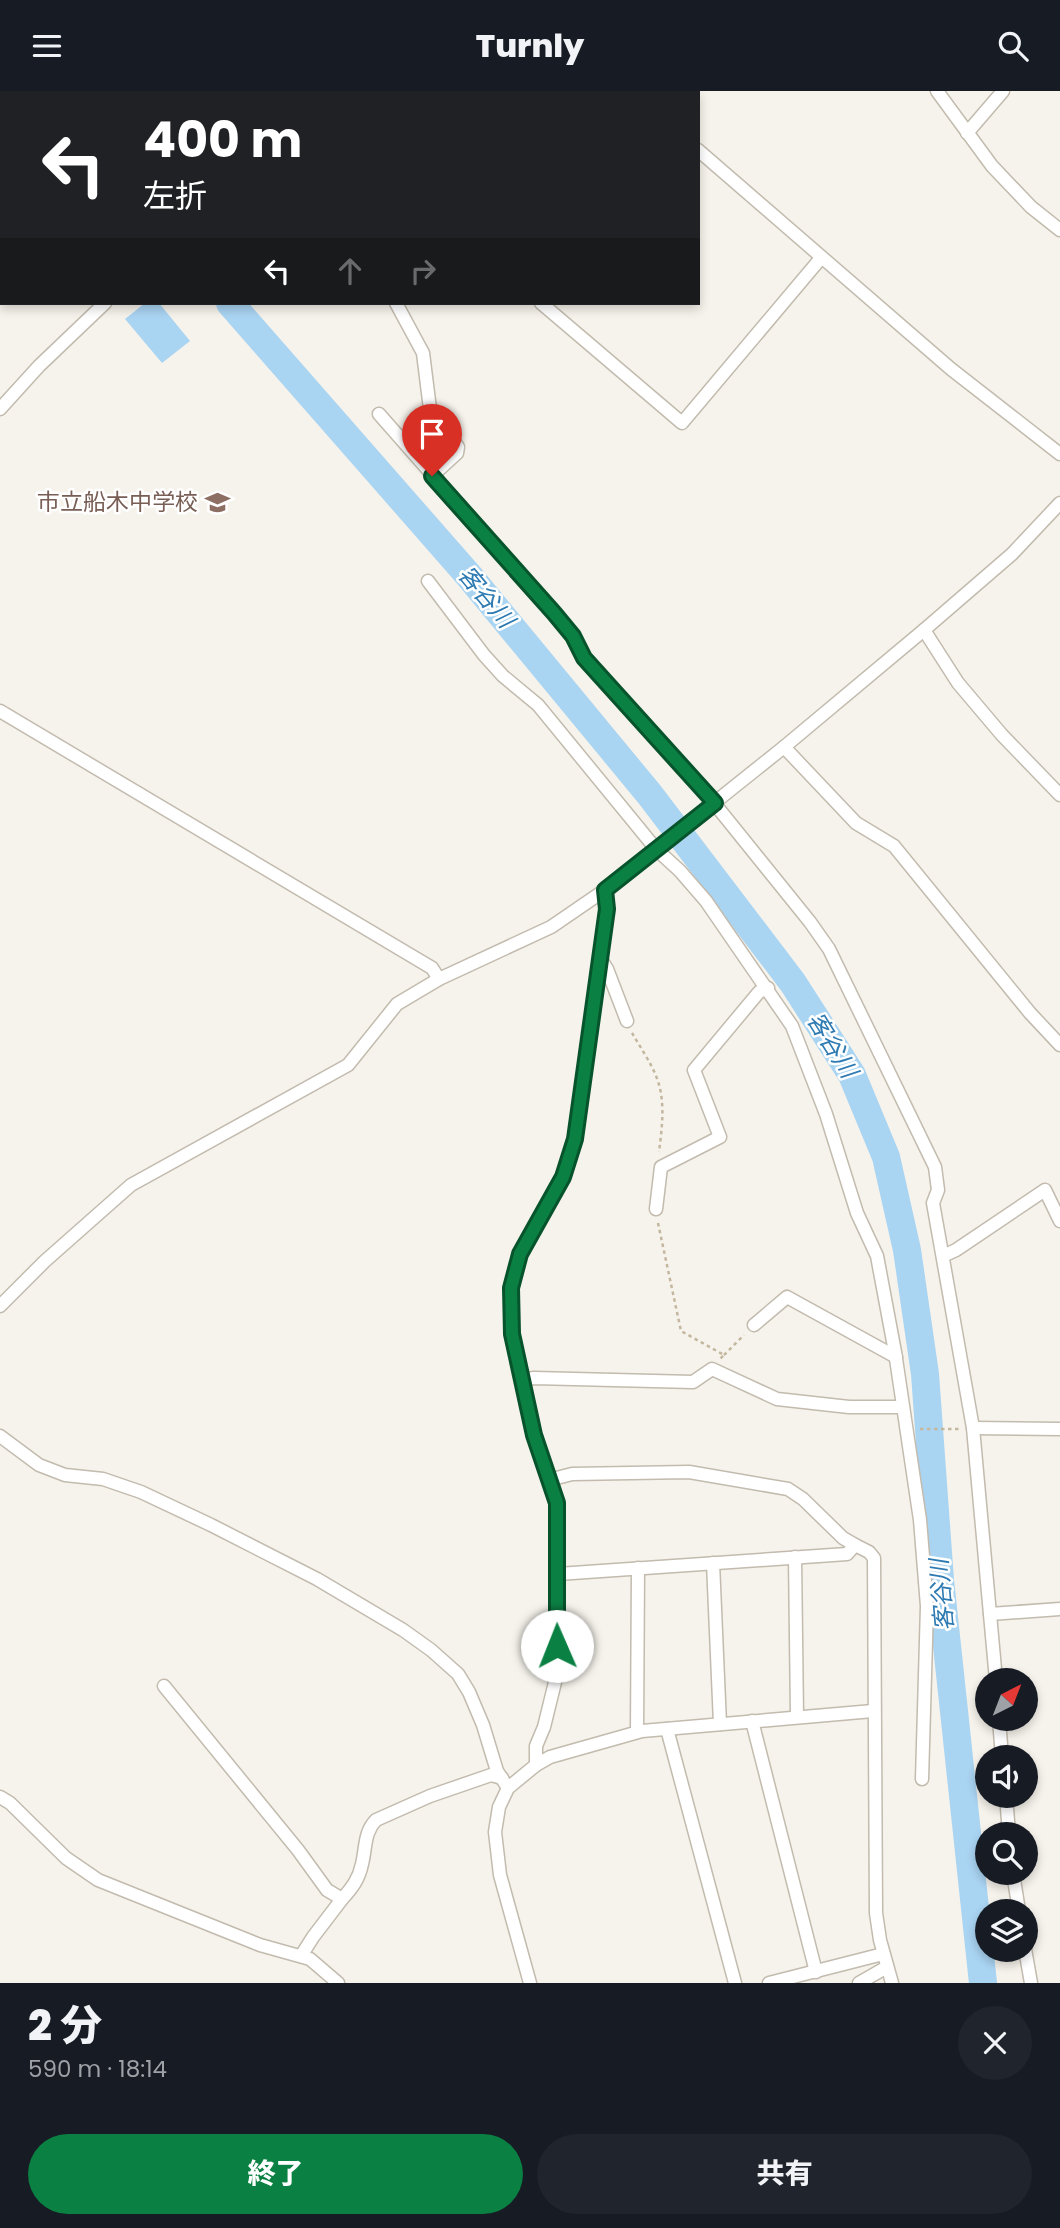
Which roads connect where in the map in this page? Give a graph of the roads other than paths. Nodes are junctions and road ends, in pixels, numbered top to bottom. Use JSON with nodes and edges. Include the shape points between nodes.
{"nodes":[{"id":1,"x":937,"y":91,"type":"edge"},
{"id":2,"x":1003,"y":91,"type":"edge"},
{"id":3,"x":967,"y":133,"type":"junction"},
{"id":4,"x":700,"y":153,"type":"edge"},
{"id":5,"x":1060,"y":230,"type":"edge"},
{"id":6,"x":821,"y":258,"type":"junction"},
{"id":7,"x":87,"y":305,"type":"edge"},
{"id":8,"x":103,"y":305,"type":"edge"},
{"id":9,"x":397,"y":305,"type":"edge"},
{"id":10,"x":543,"y":305,"type":"edge"},
{"id":11,"x":87,"y":318,"type":"junction"},
{"id":12,"x":0,"y":409,"type":"edge"},
{"id":13,"x":379,"y":414,"type":"dead end"},
{"id":14,"x":1060,"y":454,"type":"edge"},
{"id":15,"x":432,"y":476,"type":"junction"},
{"id":16,"x":1060,"y":503,"type":"edge"},
{"id":17,"x":428,"y":581,"type":"dead end"},
{"id":18,"x":924,"y":630,"type":"junction"},
{"id":19,"x":0,"y":711,"type":"edge"},
{"id":20,"x":784,"y":747,"type":"junction"},
{"id":21,"x":1060,"y":795,"type":"edge"},
{"id":22,"x":712,"y":805,"type":"junction"},
{"id":23,"x":659,"y":846,"type":"junction"},
{"id":24,"x":605,"y":890,"type":"junction"},
{"id":25,"x":600,"y":958,"type":"junction"},
{"id":26,"x":439,"y":979,"type":"junction"},
{"id":27,"x":768,"y":988,"type":"junction"},
{"id":28,"x":627,"y":1021,"type":"road end"},
{"id":29,"x":1060,"y":1045,"type":"edge"},
{"id":30,"x":656,"y":1209,"type":"road end"},
{"id":31,"x":1060,"y":1221,"type":"edge"},
{"id":32,"x":943,"y":1256,"type":"junction"},
{"id":33,"x":0,"y":1306,"type":"edge"},
{"id":34,"x":754,"y":1325,"type":"road end"},
{"id":35,"x":896,"y":1357,"type":"junction"},
{"id":36,"x":522,"y":1380,"type":"junction"},
{"id":37,"x":902,"y":1407,"type":"junction"},
{"id":38,"x":969,"y":1428,"type":"junction"},
{"id":39,"x":1060,"y":1429,"type":"edge"},
{"id":40,"x":0,"y":1436,"type":"edge"},
{"id":41,"x":550,"y":1480,"type":"junction"},
{"id":42,"x":855,"y":1545,"type":"junction"},
{"id":43,"x":795,"y":1557,"type":"junction"},
{"id":44,"x":713,"y":1563,"type":"junction"},
{"id":45,"x":638,"y":1568,"type":"junction"},
{"id":46,"x":558,"y":1574,"type":"junction"},
{"id":47,"x":1060,"y":1609,"type":"edge"},
{"id":48,"x":990,"y":1614,"type":"junction"},
{"id":49,"x":995,"y":1668,"type":"edge"},
{"id":50,"x":164,"y":1686,"type":"dead end"},
{"id":51,"x":873,"y":1711,"type":"junction"},
{"id":52,"x":797,"y":1717,"type":"junction"},
{"id":53,"x":752,"y":1721,"type":"junction"},
{"id":54,"x":720,"y":1724,"type":"junction"},
{"id":55,"x":667,"y":1728,"type":"junction"},
{"id":56,"x":637,"y":1732,"type":"junction"},
{"id":57,"x":536,"y":1765,"type":"junction"},
{"id":58,"x":922,"y":1779,"type":"dead end"},
{"id":59,"x":505,"y":1783,"type":"junction"},
{"id":60,"x":0,"y":1797,"type":"edge"},
{"id":61,"x":342,"y":1899,"type":"junction"},
{"id":62,"x":883,"y":1954,"type":"junction"},
{"id":63,"x":302,"y":1956,"type":"junction"},
{"id":64,"x":1027,"y":1962,"type":"edge"},
{"id":65,"x":887,"y":1967,"type":"junction"},
{"id":66,"x":816,"y":1972,"type":"junction"},
{"id":67,"x":338,"y":1983,"type":"edge"},
{"id":68,"x":530,"y":1983,"type":"edge"},
{"id":69,"x":734,"y":1983,"type":"edge"},
{"id":70,"x":769,"y":1983,"type":"edge"},
{"id":71,"x":859,"y":1983,"type":"edge"},
{"id":72,"x":892,"y":1983,"type":"edge"},
{"id":73,"x":1031,"y":1983,"type":"edge"}],
"edges":[{"from":1,"to":3,"type":"street"},
{"from":2,"to":3,"type":"street"},
{"from":3,"to":5,"type":"street","via":[[999,174]]},
{"from":4,"to":6,"type":"street"},
{"from":6,"to":10,"type":"street","via":[[682,423]]},
{"from":6,"to":14,"type":"street"},
{"from":7,"to":11,"type":"street"},
{"from":8,"to":11,"type":"street"},
{"from":9,"to":15,"type":"street","via":[[422,353],[430,409],[458,447]]},
{"from":11,"to":12,"type":"street"},
{"from":13,"to":15,"type":"street"},
{"from":15,"to":22,"type":"street","via":[[554,613],[584,658]]},
{"from":16,"to":18,"type":"street","via":[[1012,555]]},
{"from":17,"to":23,"type":"street","via":[[484,655],[538,705]]},
{"from":18,"to":20,"type":"street"},
{"from":18,"to":21,"type":"street","via":[[958,683]]},
{"from":19,"to":26,"type":"street","via":[[432,968]]},
{"from":20,"to":22,"type":"street"},
{"from":20,"to":29,"type":"street","via":[[856,824],[894,846]]},
{"from":22,"to":23,"type":"street"},
{"from":22,"to":32,"type":"street","via":[[829,949],[935,1167],[938,1189],[933,1203]]},
{"from":23,"to":24,"type":"street"},
{"from":23,"to":27,"type":"street","via":[[706,901]]},
{"from":24,"to":25,"type":"street"},
{"from":24,"to":26,"type":"street","via":[[551,927]]},
{"from":25,"to":28,"type":"street"},
{"from":25,"to":36,"type":"street","via":[[575,1139],[563,1177],[520,1254],[511,1288],[512,1334]]},
{"from":26,"to":33,"type":"street","via":[[397,1004],[348,1065],[131,1185]]},
{"from":27,"to":30,"type":"street","via":[[759,992],[694,1070],[720,1137],[661,1167]]},
{"from":27,"to":35,"type":"street","via":[[792,1026],[857,1213],[877,1256]]},
{"from":31,"to":32,"type":"street","via":[[1045,1189]]},
{"from":32,"to":38,"type":"street"},
{"from":34,"to":35,"type":"street","via":[[787,1297]]},
{"from":35,"to":37,"type":"street"},
{"from":36,"to":37,"type":"street","via":[[693,1382],[712,1369],[777,1399]]},
{"from":36,"to":41,"type":"street"},
{"from":37,"to":58,"type":"street","via":[[920,1520],[927,1606]]},
{"from":38,"to":39,"type":"street"},
{"from":38,"to":48,"type":"street"},
{"from":40,"to":59,"type":"street","via":[[39,1465],[141,1492],[211,1525],[403,1630],[458,1674],[483,1725],[496,1771]]},
{"from":41,"to":42,"type":"street","via":[[572,1474],[689,1472],[788,1489]]},
{"from":41,"to":46,"type":"street","via":[[557,1503]]},
{"from":42,"to":43,"type":"street","via":[[847,1554]]},
{"from":42,"to":51,"type":"street","via":[[874,1558]]},
{"from":43,"to":44,"type":"street"},
{"from":43,"to":52,"type":"street"},
{"from":44,"to":45,"type":"street"},
{"from":44,"to":54,"type":"street"},
{"from":45,"to":46,"type":"street"},
{"from":45,"to":56,"type":"street"},
{"from":46,"to":57,"type":"street","via":[[558,1669],[536,1746]]},
{"from":47,"to":48,"type":"street"},
{"from":48,"to":49,"type":"street"},
{"from":50,"to":61,"type":"street","via":[[327,1890]]},
{"from":51,"to":52,"type":"street"},
{"from":51,"to":62,"type":"street","via":[[876,1913]]},
{"from":52,"to":53,"type":"street"},
{"from":53,"to":54,"type":"street"},
{"from":53,"to":66,"type":"street"},
{"from":54,"to":55,"type":"street"},
{"from":55,"to":56,"type":"street"},
{"from":55,"to":69,"type":"street"},
{"from":56,"to":57,"type":"street"},
{"from":57,"to":59,"type":"street"},
{"from":59,"to":61,"type":"street","via":[[491,1775],[376,1820],[366,1836],[355,1885]]},
{"from":59,"to":68,"type":"street","via":[[495,1832],[499,1875]]},
{"from":60,"to":63,"type":"street","via":[[66,1858],[98,1880],[260,1945]]},
{"from":61,"to":63,"type":"street"},
{"from":62,"to":65,"type":"street"},
{"from":62,"to":66,"type":"street"},
{"from":63,"to":67,"type":"street"},
{"from":64,"to":73,"type":"street"},
{"from":65,"to":71,"type":"street"},
{"from":65,"to":72,"type":"street"},
{"from":66,"to":70,"type":"street"}]}
